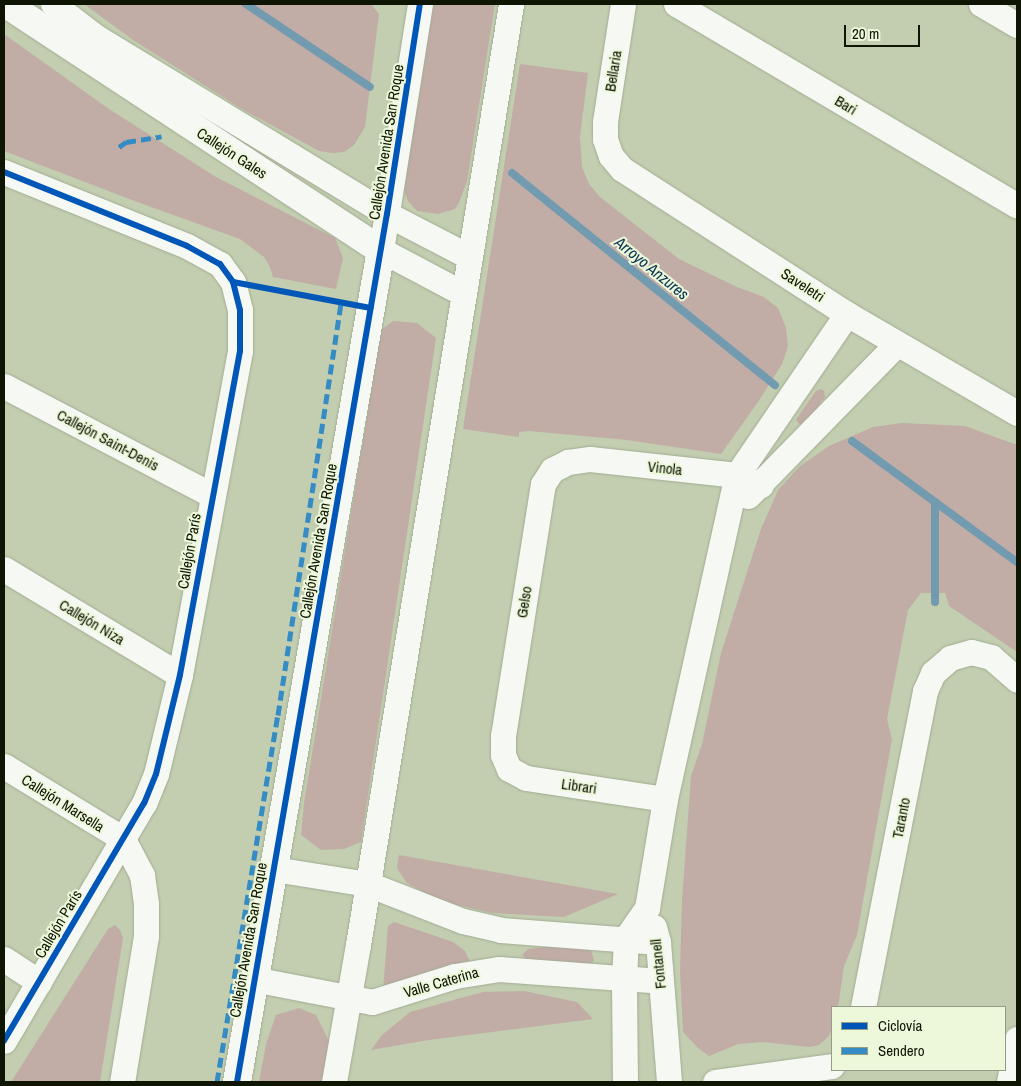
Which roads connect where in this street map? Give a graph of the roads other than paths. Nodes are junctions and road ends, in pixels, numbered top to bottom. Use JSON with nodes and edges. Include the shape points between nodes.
{"nodes":[{"id":1,"x":6,"y":4,"type":"edge"},
{"id":2,"x":53,"y":4,"type":"edge"},
{"id":3,"x":420,"y":4,"type":"edge"},
{"id":4,"x":511,"y":4,"type":"edge"},
{"id":5,"x":623,"y":4,"type":"edge"},
{"id":6,"x":676,"y":4,"type":"edge"},
{"id":7,"x":981,"y":4,"type":"edge"},
{"id":8,"x":1017,"y":25,"type":"edge"},
{"id":9,"x":605,"y":140,"type":"joint"},
{"id":10,"x":4,"y":172,"type":"edge"},
{"id":11,"x":1017,"y":206,"type":"edge"},
{"id":12,"x":387,"y":214,"type":"junction"},
{"id":13,"x":381,"y":250,"type":"junction"},
{"id":14,"x":470,"y":257,"type":"junction"},
{"id":15,"x":464,"y":294,"type":"junction"},
{"id":16,"x":848,"y":314,"type":"junction"},
{"id":17,"x":897,"y":344,"type":"junction"},
{"id":18,"x":4,"y":386,"type":"edge"},
{"id":19,"x":1017,"y":413,"type":"edge"},
{"id":20,"x":568,"y":462,"type":"joint"},
{"id":21,"x":737,"y":475,"type":"junction"},
{"id":22,"x":761,"y":485,"type":"junction"},
{"id":23,"x":212,"y":495,"type":"junction"},
{"id":24,"x":731,"y":510,"type":"junction"},
{"id":25,"x":4,"y":569,"type":"edge"},
{"id":26,"x":180,"y":675,"type":"junction"},
{"id":27,"x":1017,"y":680,"type":"edge"},
{"id":28,"x":503,"y":754,"type":"joint"},
{"id":29,"x":4,"y":766,"type":"edge"},
{"id":30,"x":666,"y":799,"type":"junction"},
{"id":31,"x":123,"y":839,"type":"junction"},
{"id":32,"x":274,"y":869,"type":"junction"},
{"id":33,"x":368,"y":884,"type":"junction"},
{"id":34,"x":647,"y":908,"type":"junction"},
{"id":35,"x":501,"y":930,"type":"junction"},
{"id":36,"x":626,"y":938,"type":"junction"},
{"id":37,"x":658,"y":942,"type":"junction"},
{"id":38,"x":4,"y":959,"type":"edge"},
{"id":39,"x":499,"y":968,"type":"junction"},
{"id":40,"x":624,"y":979,"type":"junction"},
{"id":41,"x":253,"y":980,"type":"junction"},
{"id":42,"x":661,"y":981,"type":"junction"},
{"id":43,"x":39,"y":982,"type":"junction"},
{"id":44,"x":347,"y":998,"type":"junction"},
{"id":45,"x":864,"y":1006,"type":"edge"},
{"id":46,"x":1017,"y":1040,"type":"edge"},
{"id":47,"x":4,"y":1041,"type":"edge"},
{"id":48,"x":831,"y":1066,"type":"edge"},
{"id":49,"x":122,"y":1082,"type":"edge"},
{"id":50,"x":237,"y":1082,"type":"edge"},
{"id":51,"x":334,"y":1082,"type":"edge"},
{"id":52,"x":625,"y":1082,"type":"edge"},
{"id":53,"x":669,"y":1082,"type":"edge"},
{"id":54,"x":715,"y":1082,"type":"edge"},
{"id":55,"x":1009,"y":1082,"type":"edge"}],
"edges":[{"from":1,"to":13,"type":"street","name":"Callejón Gales"},
{"from":2,"to":12,"type":"street","name":"Callejón Gales","via":[[96,37]]},
{"from":3,"to":12,"type":"street","name":"Callejón Avenida San Roque"},
{"from":4,"to":14,"type":"street"},
{"from":5,"to":9,"type":"street","name":"Bellaria"},
{"from":6,"to":11,"type":"street","name":"Bari"},
{"from":7,"to":8,"type":"street"},
{"from":9,"to":16,"type":"street","name":"Saveletri","via":[[610,156],[622,169]]},
{"from":10,"to":23,"type":"street","name":"Callejón París","via":[[187,246],[220,264],[233,282],[240,310],[240,351]]},
{"from":12,"to":13,"type":"street","name":"Callejón Avenida San Roque"},
{"from":12,"to":14,"type":"street","name":"Callejón Gales"},
{"from":13,"to":15,"type":"street","name":"Callejón Gales"},
{"from":13,"to":32,"type":"street","name":"Callejón Avenida San Roque"},
{"from":14,"to":15,"type":"street"},
{"from":15,"to":33,"type":"street"},
{"from":16,"to":17,"type":"street","name":"Saveletri"},
{"from":16,"to":21,"type":"street"},
{"from":17,"to":19,"type":"street","name":"Saveletri"},
{"from":17,"to":22,"type":"street"},
{"from":18,"to":23,"type":"street","name":"Callejón Saint-Denis"},
{"from":20,"to":21,"type":"street","name":"Vinola","via":[[590,459]]},
{"from":20,"to":28,"type":"street","name":"Gelso","via":[[552,470],[543,484],[502,736]]},
{"from":21,"to":22,"type":"street","name":"Vinola"},
{"from":21,"to":24,"type":"street"},
{"from":22,"to":24,"type":"street"},
{"from":23,"to":26,"type":"street","name":"Callejón París"},
{"from":24,"to":30,"type":"street"},
{"from":25,"to":26,"type":"street","name":"Callejón Niza"},
{"from":26,"to":31,"type":"street","name":"Callejón París","via":[[156,774]]},
{"from":27,"to":45,"type":"street","name":"Taranto","via":[[991,657],[971,652],[950,658],[933,673],[925,691]]},
{"from":28,"to":30,"type":"street","name":"Librari","via":[[510,769],[526,778]]},
{"from":29,"to":31,"type":"street","name":"Callejón Marsella"},
{"from":30,"to":34,"type":"street"},
{"from":31,"to":43,"type":"street","name":"Callejón París"},
{"from":31,"to":49,"type":"street","via":[[142,875],[146,936]]},
{"from":32,"to":33,"type":"street"},
{"from":32,"to":41,"type":"street","name":"Callejón Avenida San Roque"},
{"from":33,"to":35,"type":"street","via":[[463,921]]},
{"from":33,"to":44,"type":"street"},
{"from":34,"to":36,"type":"street","name":"Fontanell"},
{"from":34,"to":37,"type":"street","name":"Fontanell"},
{"from":35,"to":36,"type":"street"},
{"from":35,"to":39,"type":"street"},
{"from":36,"to":37,"type":"street"},
{"from":36,"to":40,"type":"street","name":"Fontanell"},
{"from":37,"to":42,"type":"street","name":"Fontanell"},
{"from":38,"to":43,"type":"street"},
{"from":39,"to":40,"type":"street","name":"Valle Caterina"},
{"from":39,"to":44,"type":"street","name":"Valle Caterina","via":[[455,976],[372,1002]]},
{"from":40,"to":42,"type":"street","name":"Valle Caterina"},
{"from":40,"to":52,"type":"street","name":"Fontanell"},
{"from":41,"to":44,"type":"street","name":"Valle Caterina"},
{"from":41,"to":50,"type":"street","name":"Callejón Avenida San Roque"},
{"from":42,"to":53,"type":"street","name":"Fontanell"},
{"from":43,"to":47,"type":"street","name":"Callejón París"},
{"from":44,"to":51,"type":"street"},
{"from":46,"to":55,"type":"street"},
{"from":48,"to":54,"type":"street"}]}
